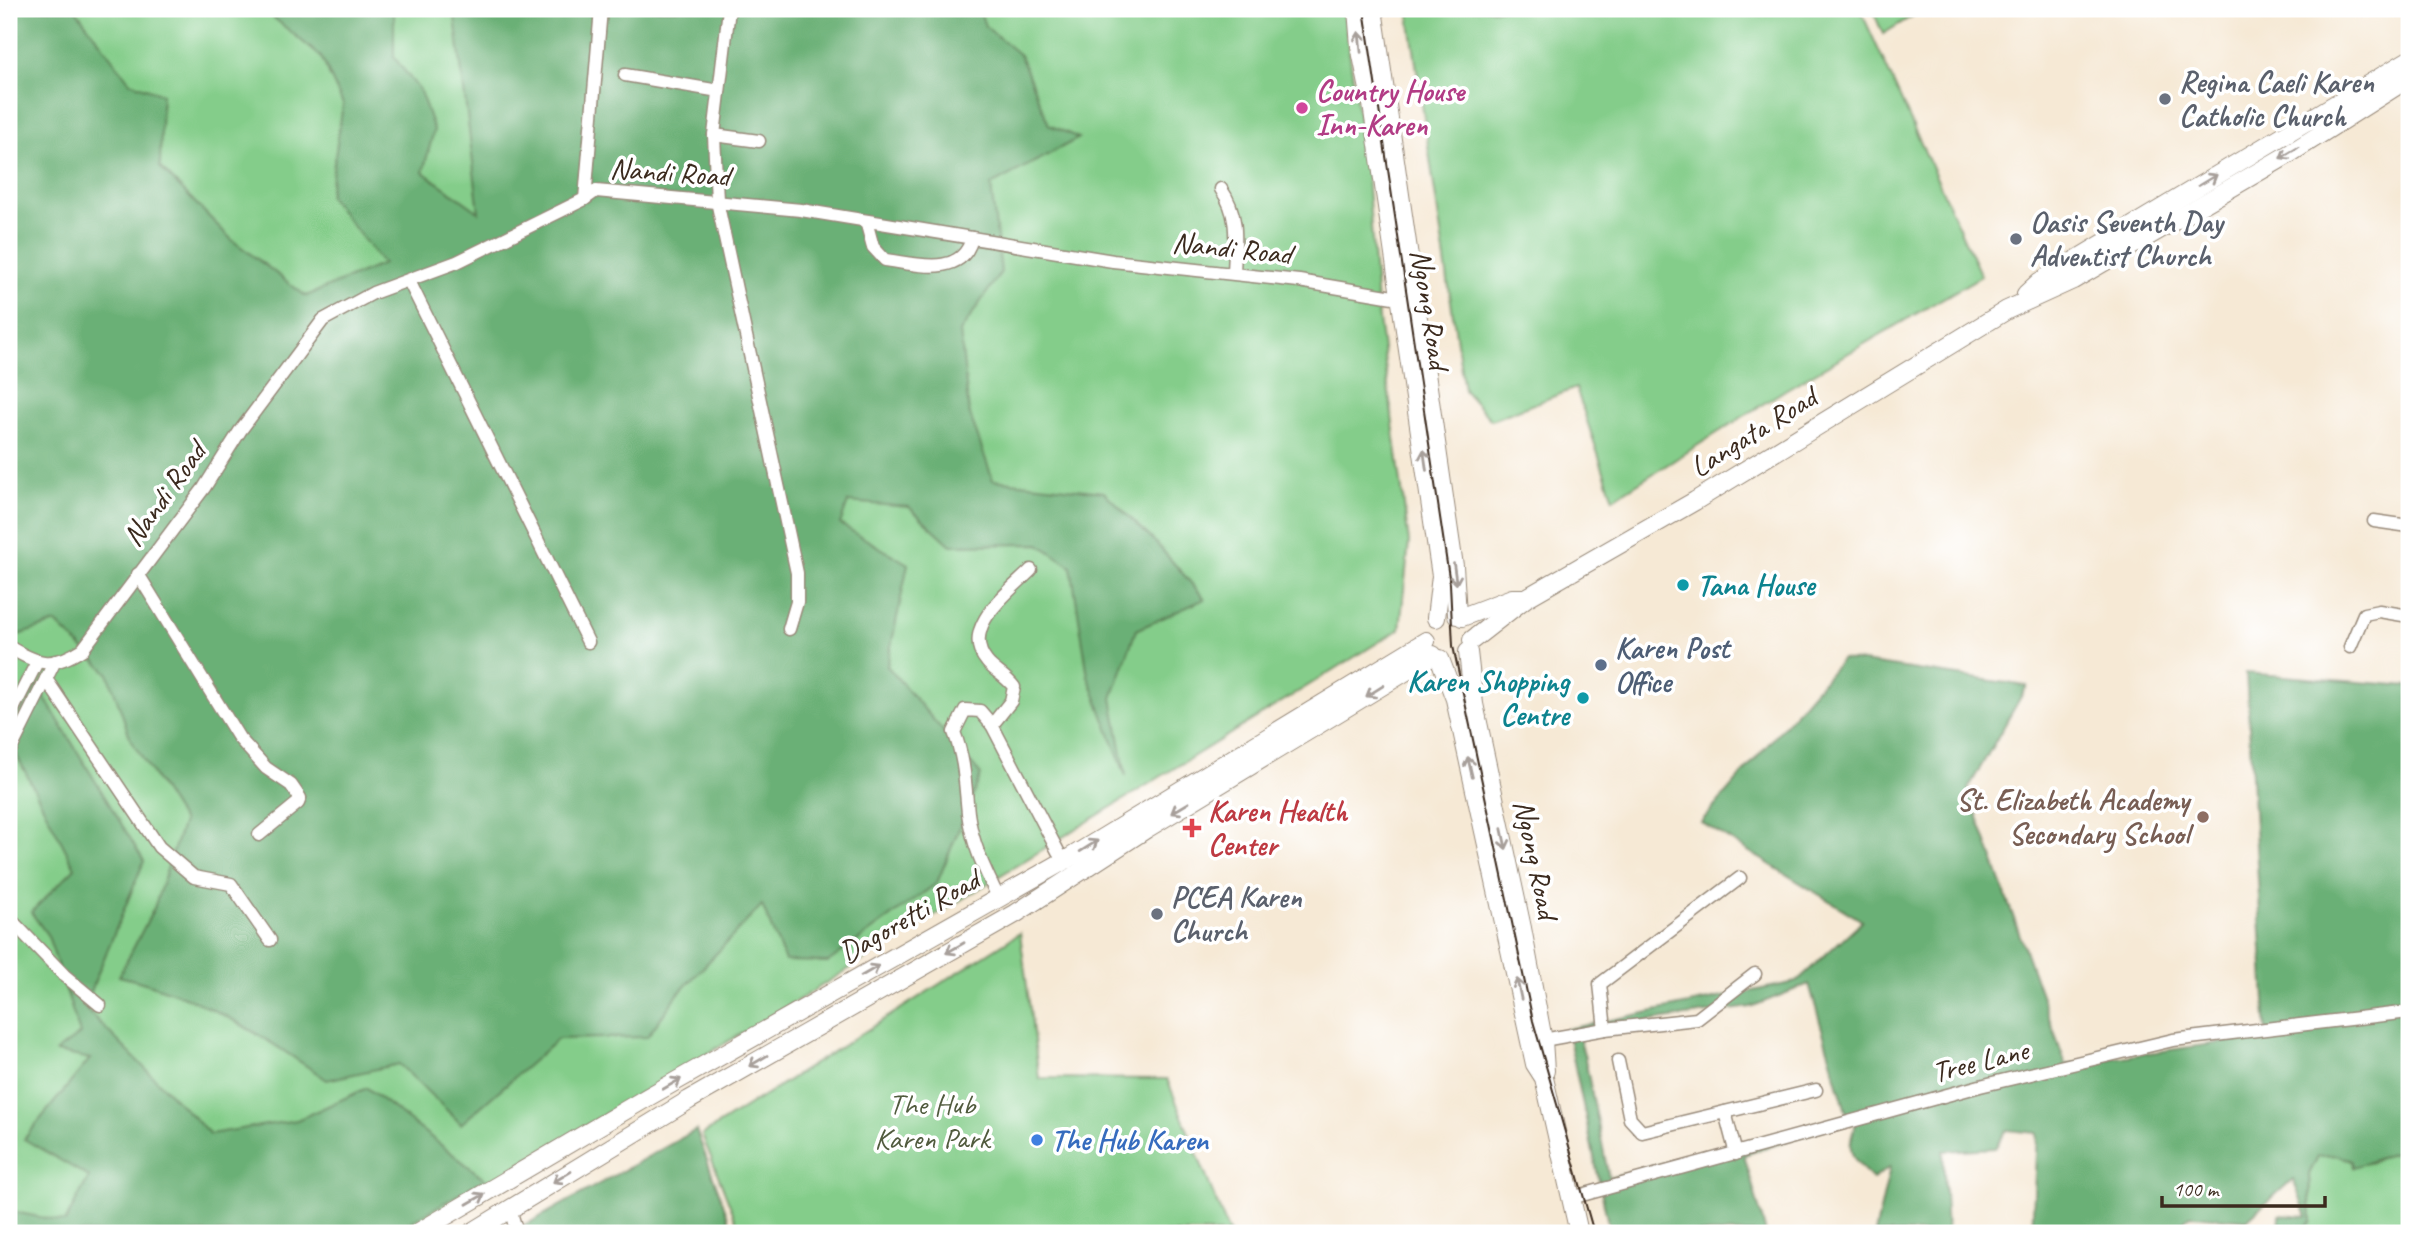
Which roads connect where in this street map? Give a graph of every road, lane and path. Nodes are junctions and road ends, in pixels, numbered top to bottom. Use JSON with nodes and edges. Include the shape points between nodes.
{"nodes":[{"id":1,"x":601,"y":9,"type":"edge"},
{"id":2,"x":729,"y":9,"type":"edge"},
{"id":3,"x":1357,"y":9,"type":"edge"},
{"id":4,"x":1373,"y":9,"type":"edge"},
{"id":5,"x":2409,"y":60,"type":"edge"},
{"id":6,"x":625,"y":75,"type":"dead end"},
{"id":7,"x":2409,"y":78,"type":"edge"},
{"id":8,"x":719,"y":91,"type":"junction"},
{"id":9,"x":714,"y":135,"type":"junction"},
{"id":10,"x":759,"y":141,"type":"dead end"},
{"id":11,"x":1222,"y":189,"type":"dead end"},
{"id":12,"x":585,"y":200,"type":"junction"},
{"id":13,"x":717,"y":201,"type":"junction"},
{"id":14,"x":866,"y":221,"type":"junction"},
{"id":15,"x":972,"y":238,"type":"junction"},
{"id":16,"x":1234,"y":274,"type":"junction"},
{"id":17,"x":409,"y":281,"type":"junction"},
{"id":18,"x":1399,"y":298,"type":"junction"},
{"id":19,"x":2007,"y":310,"type":"junction"},
{"id":20,"x":2374,"y":521,"type":"dead end"},
{"id":21,"x":2409,"y":526,"type":"edge"},
{"id":22,"x":1031,"y":570,"type":"dead end"},
{"id":23,"x":138,"y":574,"type":"junction"},
{"id":24,"x":1526,"y":597,"type":"junction"},
{"id":25,"x":1459,"y":616,"type":"junction"},
{"id":26,"x":2409,"y":617,"type":"edge"},
{"id":27,"x":1436,"y":618,"type":"junction"},
{"id":28,"x":789,"y":629,"type":"dead end"},
{"id":29,"x":588,"y":642,"type":"dead end"},
{"id":30,"x":1470,"y":646,"type":"junction"},
{"id":31,"x":9,"y":647,"type":"edge"},
{"id":32,"x":2350,"y":647,"type":"dead end"},
{"id":33,"x":1433,"y":652,"type":"junction"},
{"id":34,"x":55,"y":661,"type":"junction"},
{"id":35,"x":36,"y":664,"type":"junction"},
{"id":36,"x":46,"y":679,"type":"junction"},
{"id":37,"x":9,"y":717,"type":"edge"},
{"id":38,"x":992,"y":725,"type":"junction"},
{"id":39,"x":9,"y":753,"type":"edge"},
{"id":40,"x":259,"y":835,"type":"dead end"},
{"id":41,"x":1063,"y":861,"type":"junction"},
{"id":42,"x":1740,"y":878,"type":"dead end"},
{"id":43,"x":998,"y":897,"type":"junction"},
{"id":44,"x":9,"y":918,"type":"edge"},
{"id":45,"x":1515,"y":930,"type":"junction"},
{"id":46,"x":270,"y":940,"type":"dead end"},
{"id":47,"x":1755,"y":974,"type":"dead end"},
{"id":48,"x":100,"y":1005,"type":"dead end"},
{"id":49,"x":2409,"y":1012,"type":"edge"},
{"id":50,"x":1605,"y":1029,"type":"junction"},
{"id":51,"x":1543,"y":1040,"type":"junction"},
{"id":52,"x":1618,"y":1061,"type":"dead end"},
{"id":53,"x":1544,"y":1078,"type":"junction"},
{"id":54,"x":1816,"y":1090,"type":"dead end"},
{"id":55,"x":1725,"y":1112,"type":"junction"},
{"id":56,"x":1736,"y":1154,"type":"junction"},
{"id":57,"x":1571,"y":1198,"type":"junction"},
{"id":58,"x":510,"y":1209,"type":"junction"},
{"id":59,"x":417,"y":1233,"type":"edge"},
{"id":60,"x":471,"y":1233,"type":"edge"},
{"id":61,"x":517,"y":1233,"type":"edge"},
{"id":62,"x":1579,"y":1233,"type":"edge"}],
"edges":[{"from":1,"to":12,"type":"street"},
{"from":2,"to":8,"type":"street"},
{"from":18,"to":3,"type":"main road","name":"Ngong Road","one_way":true},
{"from":4,"to":25,"type":"main road","name":"Ngong Road","one_way":true},
{"from":19,"to":5,"type":"main road","name":"Langata Road","one_way":true,"via":[[2039,282]]},
{"from":6,"to":8,"type":"street"},
{"from":7,"to":19,"type":"main road","name":"Langata Road","one_way":true,"via":[[2073,280]]},
{"from":8,"to":9,"type":"street"},
{"from":9,"to":10,"type":"street"},
{"from":9,"to":13,"type":"street"},
{"from":11,"to":16,"type":"street","via":[[1236,222]]},
{"from":12,"to":13,"type":"street","name":"Nandi Road","via":[[596,191]]},
{"from":12,"to":17,"type":"street","name":"Nandi Road"},
{"from":13,"to":14,"type":"street","name":"Nandi Road"},
{"from":13,"to":28,"type":"street","via":[[796,573],[797,602]]},
{"from":14,"to":15,"type":"street","name":"Nandi Road"},
{"from":14,"to":15,"type":"street","via":[[873,247],[885,260],[947,266],[969,250]]},
{"from":15,"to":16,"type":"street","name":"Nandi Road","via":[[1113,261]]},
{"from":16,"to":18,"type":"street","name":"Nandi Road"},
{"from":17,"to":23,"type":"street","name":"Nandi Road","via":[[373,293],[323,320]]},
{"from":17,"to":29,"type":"street"},
{"from":27,"to":18,"type":"main road","name":"Ngong Road","one_way":true,"via":[[1441,576]]},
{"from":19,"to":24,"type":"main road","name":"Langata Road","via":[[1695,501]]},
{"from":20,"to":21,"type":"street"},
{"from":22,"to":38,"type":"street","via":[[982,621],[978,634],[977,646],[988,664],[1014,687],[1011,701]]},
{"from":23,"to":34,"type":"street","name":"Nandi Road","via":[[83,649]]},
{"from":23,"to":40,"type":"street","via":[[239,738],[300,797]]},
{"from":24,"to":25,"type":"main road"},
{"from":24,"to":30,"type":"main road"},
{"from":25,"to":27,"type":"main road"},
{"from":25,"to":30,"type":"main road","via":[[1471,629]]},
{"from":26,"to":32,"type":"street","via":[[2379,611],[2364,614]]},
{"from":27,"to":33,"type":"main road","via":[[1429,626]]},
{"from":30,"to":33,"type":"main road","via":[[1455,661]]},
{"from":30,"to":45,"type":"main road","name":"Ngong Road","one_way":true,"via":[[1474,704]]},
{"from":31,"to":35,"type":"street"},
{"from":41,"to":33,"type":"main road","name":"Dagoretti Road","one_way":true},
{"from":45,"to":33,"type":"main road","name":"Ngong Road","one_way":true,"via":[[1455,699]]},
{"from":33,"to":58,"type":"main road","name":"Dagoretti Road","one_way":true,"via":[[1015,914],[794,1039]]},
{"from":34,"to":35,"type":"street","name":"Nandi Road"},
{"from":34,"to":36,"type":"street"},
{"from":35,"to":37,"type":"street"},
{"from":36,"to":39,"type":"street"},
{"from":36,"to":46,"type":"street","via":[[159,847],[194,877],[231,884]]},
{"from":38,"to":41,"type":"street"},
{"from":38,"to":43,"type":"street","via":[[979,711],[965,710],[954,732],[964,756],[968,814],[978,856]]},
{"from":41,"to":43,"type":"main road","name":"Dagoretti Road"},
{"from":42,"to":50,"type":"street","via":[[1600,984]]},
{"from":59,"to":43,"type":"main road","name":"Dagoretti Road","one_way":true},
{"from":44,"to":48,"type":"street"},
{"from":45,"to":51,"type":"main road","name":"Ngong Road"},
{"from":53,"to":45,"type":"main road","name":"Ngong Road","one_way":true,"via":[[1535,1064]]},
{"from":47,"to":50,"type":"street","via":[[1697,1019]]},
{"from":49,"to":56,"type":"street","name":"Tree Lane","via":[[2173,1040],[1980,1086]]},
{"from":50,"to":51,"type":"street"},
{"from":51,"to":53,"type":"main road","name":"Ngong Road"},
{"from":52,"to":55,"type":"street","via":[[1630,1119],[1642,1132]]},
{"from":53,"to":57,"type":"main road","name":"Ngong Road"},
{"from":54,"to":55,"type":"street"},
{"from":55,"to":56,"type":"street"},
{"from":56,"to":57,"type":"street","name":"Tree Lane"},
{"from":57,"to":62,"type":"main road","name":"Ngong Road"},
{"from":58,"to":60,"type":"main road","name":"Dagoretti Road"},
{"from":58,"to":61,"type":"street"}]}
